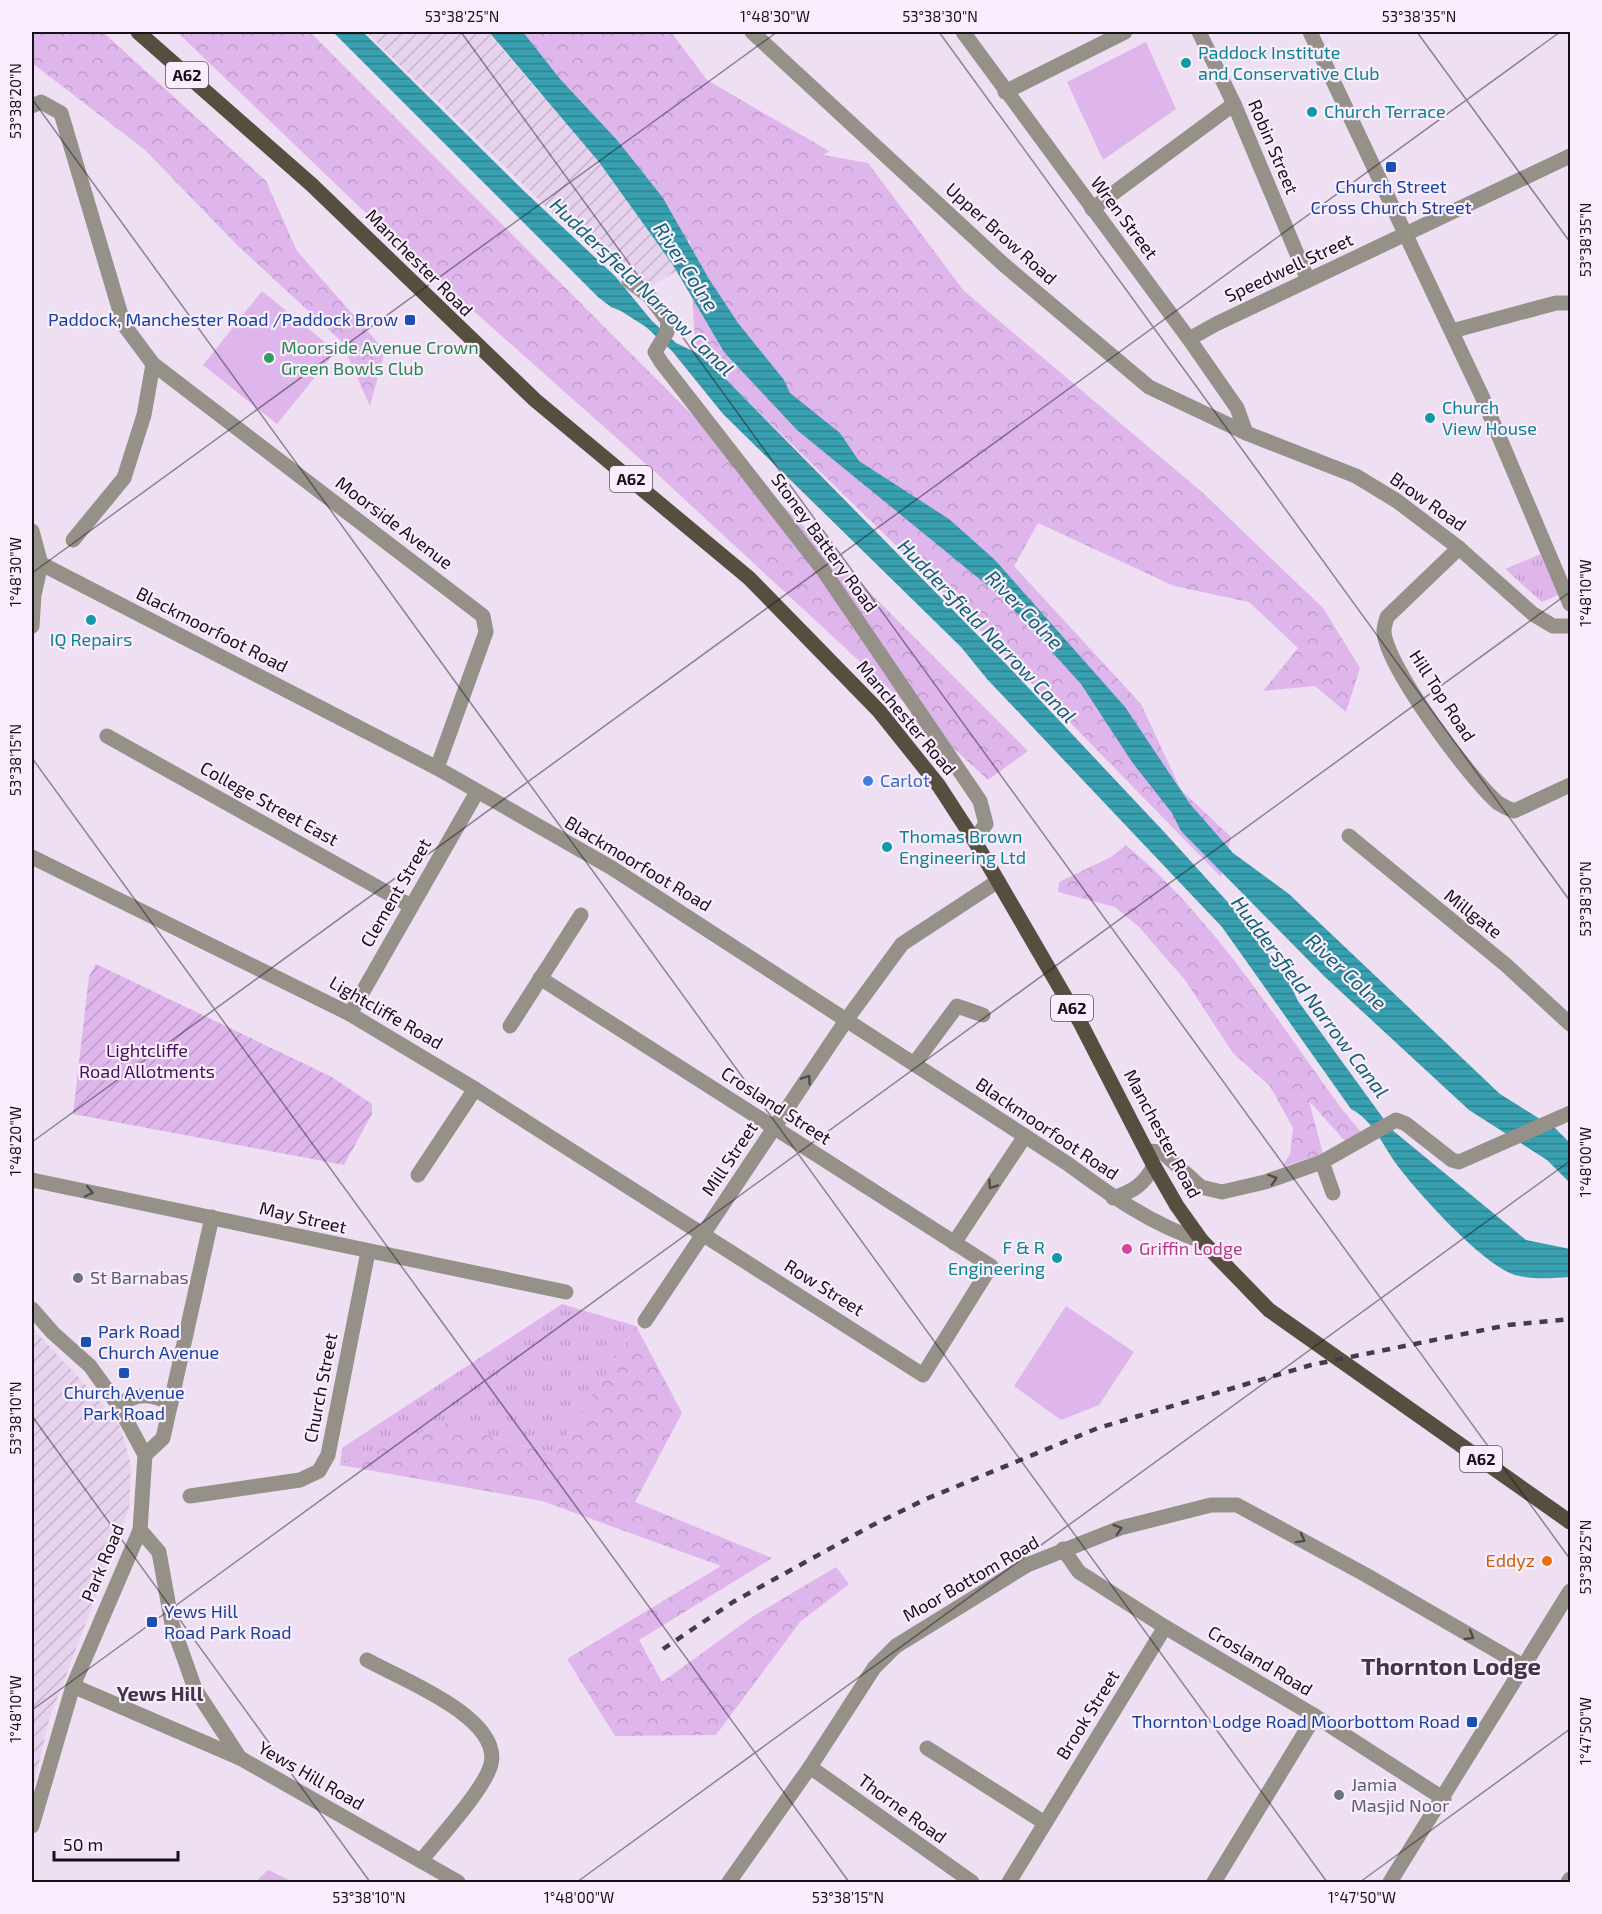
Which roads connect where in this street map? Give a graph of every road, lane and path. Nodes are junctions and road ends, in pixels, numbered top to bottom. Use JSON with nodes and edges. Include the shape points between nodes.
{"nodes":[{"id":1,"x":138,"y":32,"type":"edge"},
{"id":2,"x":752,"y":32,"type":"edge"},
{"id":3,"x":963,"y":32,"type":"edge"},
{"id":4,"x":1125,"y":32,"type":"edge"},
{"id":5,"x":1199,"y":32,"type":"edge"},
{"id":6,"x":1310,"y":32,"type":"edge"},
{"id":7,"x":1005,"y":92,"type":"junction"},
{"id":8,"x":1234,"y":105,"type":"junction"},
{"id":9,"x":32,"y":106,"type":"edge"},
{"id":10,"x":1570,"y":156,"type":"edge"},
{"id":11,"x":1092,"y":208,"type":"junction"},
{"id":12,"x":1406,"y":234,"type":"junction"},
{"id":13,"x":1308,"y":280,"type":"junction"},
{"id":14,"x":629,"y":281,"type":"dead end"},
{"id":15,"x":1570,"y":303,"type":"edge"},
{"id":16,"x":1452,"y":331,"type":"junction"},
{"id":17,"x":1190,"y":339,"type":"junction"},
{"id":18,"x":153,"y":364,"type":"junction"},
{"id":19,"x":1246,"y":433,"type":"junction"},
{"id":20,"x":32,"y":531,"type":"edge"},
{"id":21,"x":73,"y":540,"type":"dead end"},
{"id":22,"x":1459,"y":548,"type":"junction"},
{"id":23,"x":36,"y":562,"type":"edge"},
{"id":24,"x":1570,"y":604,"type":"edge"},
{"id":25,"x":32,"y":626,"type":"edge"},
{"id":26,"x":1570,"y":626,"type":"edge"},
{"id":27,"x":107,"y":736,"type":"dead end"},
{"id":28,"x":437,"y":768,"type":"junction"},
{"id":29,"x":1570,"y":785,"type":"edge"},
{"id":30,"x":477,"y":792,"type":"junction"},
{"id":31,"x":1349,"y":837,"type":"dead end"},
{"id":32,"x":974,"y":840,"type":"junction"},
{"id":33,"x":32,"y":857,"type":"edge"},
{"id":34,"x":998,"y":881,"type":"junction"},
{"id":35,"x":411,"y":906,"type":"junction"},
{"id":36,"x":581,"y":915,"type":"dead end"},
{"id":37,"x":540,"y":978,"type":"junction"},
{"id":38,"x":350,"y":1014,"type":"junction"},
{"id":39,"x":983,"y":1015,"type":"dead end"},
{"id":40,"x":847,"y":1019,"type":"junction"},
{"id":41,"x":1570,"y":1024,"type":"edge"},
{"id":42,"x":510,"y":1026,"type":"dead end"},
{"id":43,"x":914,"y":1064,"type":"junction"},
{"id":44,"x":474,"y":1089,"type":"junction"},
{"id":45,"x":1565,"y":1115,"type":"edge"},
{"id":46,"x":775,"y":1128,"type":"junction"},
{"id":47,"x":1025,"y":1136,"type":"junction"},
{"id":48,"x":1147,"y":1151,"type":"junction"},
{"id":49,"x":1322,"y":1162,"type":"junction"},
{"id":50,"x":1154,"y":1166,"type":"junction"},
{"id":51,"x":418,"y":1175,"type":"dead end"},
{"id":52,"x":32,"y":1180,"type":"edge"},
{"id":53,"x":1333,"y":1193,"type":"dead end"},
{"id":54,"x":1113,"y":1198,"type":"junction"},
{"id":55,"x":212,"y":1217,"type":"junction"},
{"id":56,"x":703,"y":1235,"type":"junction"},
{"id":57,"x":1202,"y":1241,"type":"junction"},
{"id":58,"x":954,"y":1243,"type":"junction"},
{"id":59,"x":368,"y":1252,"type":"junction"},
{"id":60,"x":991,"y":1266,"type":"joint"},
{"id":61,"x":566,"y":1292,"type":"dead end"},
{"id":62,"x":32,"y":1309,"type":"edge"},
{"id":63,"x":645,"y":1321,"type":"dead end"},
{"id":64,"x":171,"y":1403,"type":"junction"},
{"id":65,"x":118,"y":1405,"type":"junction"},
{"id":66,"x":145,"y":1455,"type":"junction"},
{"id":67,"x":190,"y":1496,"type":"dead end"},
{"id":68,"x":1570,"y":1522,"type":"edge"},
{"id":69,"x":140,"y":1530,"type":"junction"},
{"id":70,"x":1063,"y":1549,"type":"junction"},
{"id":71,"x":1570,"y":1590,"type":"edge"},
{"id":72,"x":1166,"y":1627,"type":"junction"},
{"id":73,"x":367,"y":1660,"type":"dead end"},
{"id":74,"x":1523,"y":1666,"type":"junction"},
{"id":75,"x":73,"y":1686,"type":"junction"},
{"id":76,"x":1315,"y":1716,"type":"junction"},
{"id":77,"x":927,"y":1748,"type":"dead end"},
{"id":78,"x":240,"y":1758,"type":"junction"},
{"id":79,"x":810,"y":1767,"type":"junction"},
{"id":80,"x":1444,"y":1799,"type":"junction"},
{"id":81,"x":1045,"y":1823,"type":"junction"},
{"id":82,"x":32,"y":1826,"type":"edge"},
{"id":83,"x":421,"y":1861,"type":"junction"},
{"id":84,"x":458,"y":1882,"type":"edge"},
{"id":85,"x":729,"y":1882,"type":"edge"},
{"id":86,"x":972,"y":1882,"type":"edge"},
{"id":87,"x":1009,"y":1882,"type":"edge"},
{"id":88,"x":1214,"y":1882,"type":"edge"},
{"id":89,"x":1390,"y":1882,"type":"edge"}],
"edges":[{"from":1,"to":32,"type":"main road","name":"Manchester Road","number":"A62","via":[[312,185],[535,400],[749,578],[879,711],[939,786]]},
{"from":2,"to":19,"type":"street","name":"Upper Brow Road","via":[[1088,338],[1149,387]]},
{"from":3,"to":7,"type":"street","name":"Wren Street"},
{"from":4,"to":7,"type":"street"},
{"from":5,"to":8,"type":"street","name":"Robin Street"},
{"from":6,"to":12,"type":"street"},
{"from":7,"to":11,"type":"street","name":"Wren Street"},
{"from":8,"to":11,"type":"street"},
{"from":8,"to":13,"type":"street","name":"Robin Street"},
{"from":9,"to":18,"type":"street","name":"Moorside Avenue","via":[[41,102],[61,113],[124,325]]},
{"from":10,"to":12,"type":"street","name":"Speedwell Street"},
{"from":11,"to":17,"type":"street","name":"Wren Street"},
{"from":12,"to":13,"type":"street","name":"Speedwell Street"},
{"from":12,"to":16,"type":"street"},
{"from":13,"to":17,"type":"street","name":"Speedwell Street"},
{"from":14,"to":32,"type":"street","name":"Stoney Battery Road","via":[[661,308],[668,321],[667,332],[655,352],[661,362],[823,570],[980,801],[986,824]]},
{"from":15,"to":16,"type":"street","via":[[1556,303]]},
{"from":16,"to":24,"type":"street"},
{"from":17,"to":19,"type":"street","name":"Wren Street","via":[[1237,408]]},
{"from":18,"to":21,"type":"street","via":[[144,415],[124,478]]},
{"from":18,"to":28,"type":"street","name":"Moorside Avenue","via":[[483,616],[486,632]]},
{"from":19,"to":22,"type":"street","name":"Brow Road","via":[[1356,476]]},
{"from":20,"to":23,"type":"street"},
{"from":22,"to":26,"type":"street","name":"Brow Road","via":[[1533,614],[1553,626]]},
{"from":22,"to":29,"type":"street","name":"Hill Top Road","via":[[1387,618],[1384,631],[1390,652],[1451,750],[1499,803],[1514,812]]},
{"from":23,"to":25,"type":"street"},
{"from":23,"to":28,"type":"street","name":"Blackmoorfoot Road"},
{"from":27,"to":35,"type":"street","name":"College Street East"},
{"from":28,"to":30,"type":"street","name":"Blackmoorfoot Road"},
{"from":30,"to":35,"type":"street","name":"Clement Street"},
{"from":30,"to":40,"type":"street","name":"Blackmoorfoot Road","via":[[612,868]]},
{"from":31,"to":41,"type":"street","name":"Millgate","via":[[1506,965]]},
{"from":32,"to":34,"type":"main road","name":"Manchester Road","number":"A62"},
{"from":33,"to":38,"type":"street","name":"Lightcliffe Road"},
{"from":34,"to":40,"type":"street","name":"Mill Street","via":[[902,944]]},
{"from":34,"to":48,"type":"main road","name":"Manchester Road","number":"A62","via":[[1081,1024]]},
{"from":35,"to":38,"type":"street","name":"Clement Street"},
{"from":36,"to":37,"type":"street"},
{"from":37,"to":42,"type":"street"},
{"from":37,"to":46,"type":"street","name":"Crosland Street"},
{"from":38,"to":44,"type":"street","name":"Lightcliffe Road"},
{"from":39,"to":43,"type":"street","via":[[957,1006]]},
{"from":40,"to":43,"type":"street","name":"Blackmoorfoot Road"},
{"from":46,"to":40,"type":"street","name":"Mill Street","one_way":true},
{"from":43,"to":47,"type":"street","name":"Blackmoorfoot Road"},
{"from":44,"to":51,"type":"street"},
{"from":44,"to":56,"type":"street","name":"Lightcliffe Road"},
{"from":45,"to":49,"type":"street","via":[[1456,1162],[1399,1120]]},
{"from":46,"to":56,"type":"street","name":"Mill Street"},
{"from":46,"to":58,"type":"street","name":"Crosland Street"},
{"from":47,"to":54,"type":"street","name":"Blackmoorfoot Road"},
{"from":47,"to":58,"type":"street","one_way":true},
{"from":48,"to":49,"type":"street","one_way":true,"via":[[1162,1152],[1201,1186],[1222,1192]]},
{"from":48,"to":50,"type":"main road","name":"Manchester Road","number":"A62"},
{"from":49,"to":53,"type":"street"},
{"from":50,"to":54,"type":"street","via":[[1135,1191]]},
{"from":50,"to":57,"type":"main road","name":"Manchester Road","number":"A62"},
{"from":52,"to":55,"type":"street","name":"May Street","one_way":true},
{"from":54,"to":57,"type":"street","name":"Blackmoorfoot Road"},
{"from":55,"to":59,"type":"street","name":"May Street"},
{"from":55,"to":64,"type":"street"},
{"from":56,"to":60,"type":"street","name":"Row Street","via":[[923,1375]]},
{"from":56,"to":63,"type":"street","name":"Mill Street"},
{"from":57,"to":68,"type":"main road","name":"Manchester Road","number":"A62","via":[[1269,1311]]},
{"from":58,"to":60,"type":"street","name":"Crosland Street"},
{"from":59,"to":61,"type":"street","name":"May Street"},
{"from":59,"to":67,"type":"street","name":"Church Street","via":[[328,1455],[319,1471],[300,1480]]},
{"from":62,"to":65,"type":"street","via":[[90,1366]]},
{"from":64,"to":65,"type":"street","via":[[153,1394],[134,1395]]},
{"from":64,"to":66,"type":"street","via":[[163,1438]]},
{"from":65,"to":66,"type":"street"},
{"from":66,"to":69,"type":"street","name":"Park Road"},
{"from":69,"to":75,"type":"street","name":"Park Road"},
{"from":69,"to":78,"type":"street","name":"Yews Hill Road","via":[[159,1552],[172,1624],[195,1689]]},
{"from":70,"to":72,"type":"street","name":"Crosland Road","via":[[1079,1572]]},
{"from":70,"to":74,"type":"street","name":"Moor Bottom Road","one_way":true,"via":[[1120,1528],[1211,1504],[1238,1504]]},
{"from":70,"to":79,"type":"street","name":"Moor Bottom Road","via":[[1027,1565],[896,1646],[874,1668]]},
{"from":71,"to":74,"type":"street"},
{"from":72,"to":76,"type":"street","name":"Crosland Road"},
{"from":72,"to":81,"type":"street","name":"Brook Street"},
{"from":73,"to":83,"type":"street","via":[[447,1702],[483,1731],[489,1747],[492,1763],[482,1783]]},
{"from":74,"to":80,"type":"street"},
{"from":75,"to":78,"type":"street"},
{"from":75,"to":82,"type":"street","name":"Park Road"},
{"from":76,"to":80,"type":"street","name":"Crosland Road"},
{"from":76,"to":88,"type":"street"},
{"from":77,"to":81,"type":"street"},
{"from":78,"to":83,"type":"street","name":"Yews Hill Road"},
{"from":79,"to":85,"type":"street","name":"Moor Bottom Road"},
{"from":79,"to":86,"type":"street","name":"Thorne Road"},
{"from":80,"to":89,"type":"street"},
{"from":81,"to":87,"type":"street","name":"Brook Street"},
{"from":83,"to":84,"type":"street","name":"Yews Hill Road"}]}
